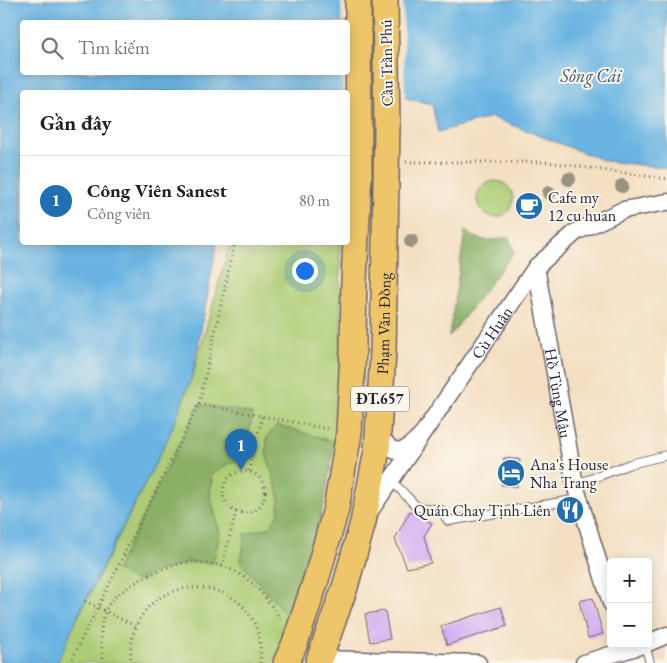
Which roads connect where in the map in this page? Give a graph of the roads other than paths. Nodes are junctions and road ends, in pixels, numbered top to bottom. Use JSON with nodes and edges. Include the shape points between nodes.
{"nodes":[{"id":1,"x":358,"y":0,"type":"edge"},
{"id":2,"x":385,"y":0,"type":"edge"},
{"id":3,"x":387,"y":126,"type":"joint"},
{"id":4,"x":360,"y":128,"type":"joint"},
{"id":5,"x":667,"y":202,"type":"edge"},
{"id":6,"x":536,"y":267,"type":"junction"},
{"id":7,"x":378,"y":434,"type":"junction"},
{"id":8,"x":419,"y":438,"type":"junction"},
{"id":9,"x":667,"y":455,"type":"edge"},
{"id":10,"x":391,"y":480,"type":"junction"},
{"id":11,"x":577,"y":492,"type":"junction"},
{"id":12,"x":363,"y":522,"type":"junction"},
{"id":13,"x":611,"y":603,"type":"edge"},
{"id":14,"x":667,"y":635,"type":"edge"},
{"id":15,"x":652,"y":641,"type":"edge"},
{"id":16,"x":623,"y":648,"type":"edge"},
{"id":17,"x":647,"y":648,"type":"edge"},
{"id":18,"x":290,"y":653,"type":"edge"},
{"id":19,"x":319,"y":661,"type":"edge"},
{"id":20,"x":478,"y":663,"type":"edge"},
{"id":21,"x":584,"y":663,"type":"edge"},
{"id":22,"x":650,"y":663,"type":"edge"}],
"edges":[{"from":1,"to":4,"type":"main road","name":"Cầu Trần Phú","number":"ĐT.657"},
{"from":2,"to":3,"type":"main road","name":"Cầu Trần Phú","number":"ĐT.657"},
{"from":3,"to":7,"type":"main road","name":"Phạm Văn Đồng","number":"ĐT.657","via":[[383,353]]},
{"from":4,"to":18,"type":"main road","name":"Phạm Văn Đồng","number":"ĐT.657","via":[[349,433],[336,509],[316,580]]},
{"from":5,"to":6,"type":"street","name":"Cù Huân","via":[[623,210],[576,232]]},
{"from":6,"to":8,"type":"street","name":"Cù Huân"},
{"from":6,"to":11,"type":"street","name":"Hồ Tùng Mậu"},
{"from":7,"to":8,"type":"street","via":[[396,451],[406,449]]},
{"from":7,"to":12,"type":"main road","name":"Phạm Văn Đồng","number":"ĐT.657","via":[[378,450]]},
{"from":8,"to":10,"type":"street","name":"Cù Huân"},
{"from":9,"to":11,"type":"lane","via":[[630,464]]},
{"from":10,"to":11,"type":"lane","via":[[417,507],[441,510],[448,521]]},
{"from":10,"to":12,"type":"street","name":"Cù Huân"},
{"from":11,"to":13,"type":"street","name":"Hồ Tùng Mậu"},
{"from":12,"to":19,"type":"main road","name":"Phạm Văn Đồng","number":"ĐT.657","via":[[345,588]]},
{"from":14,"to":15,"type":"street"},
{"from":16,"to":21,"type":"street"},
{"from":17,"to":22,"type":"lane"},
{"from":19,"to":20,"type":"street"}]}
